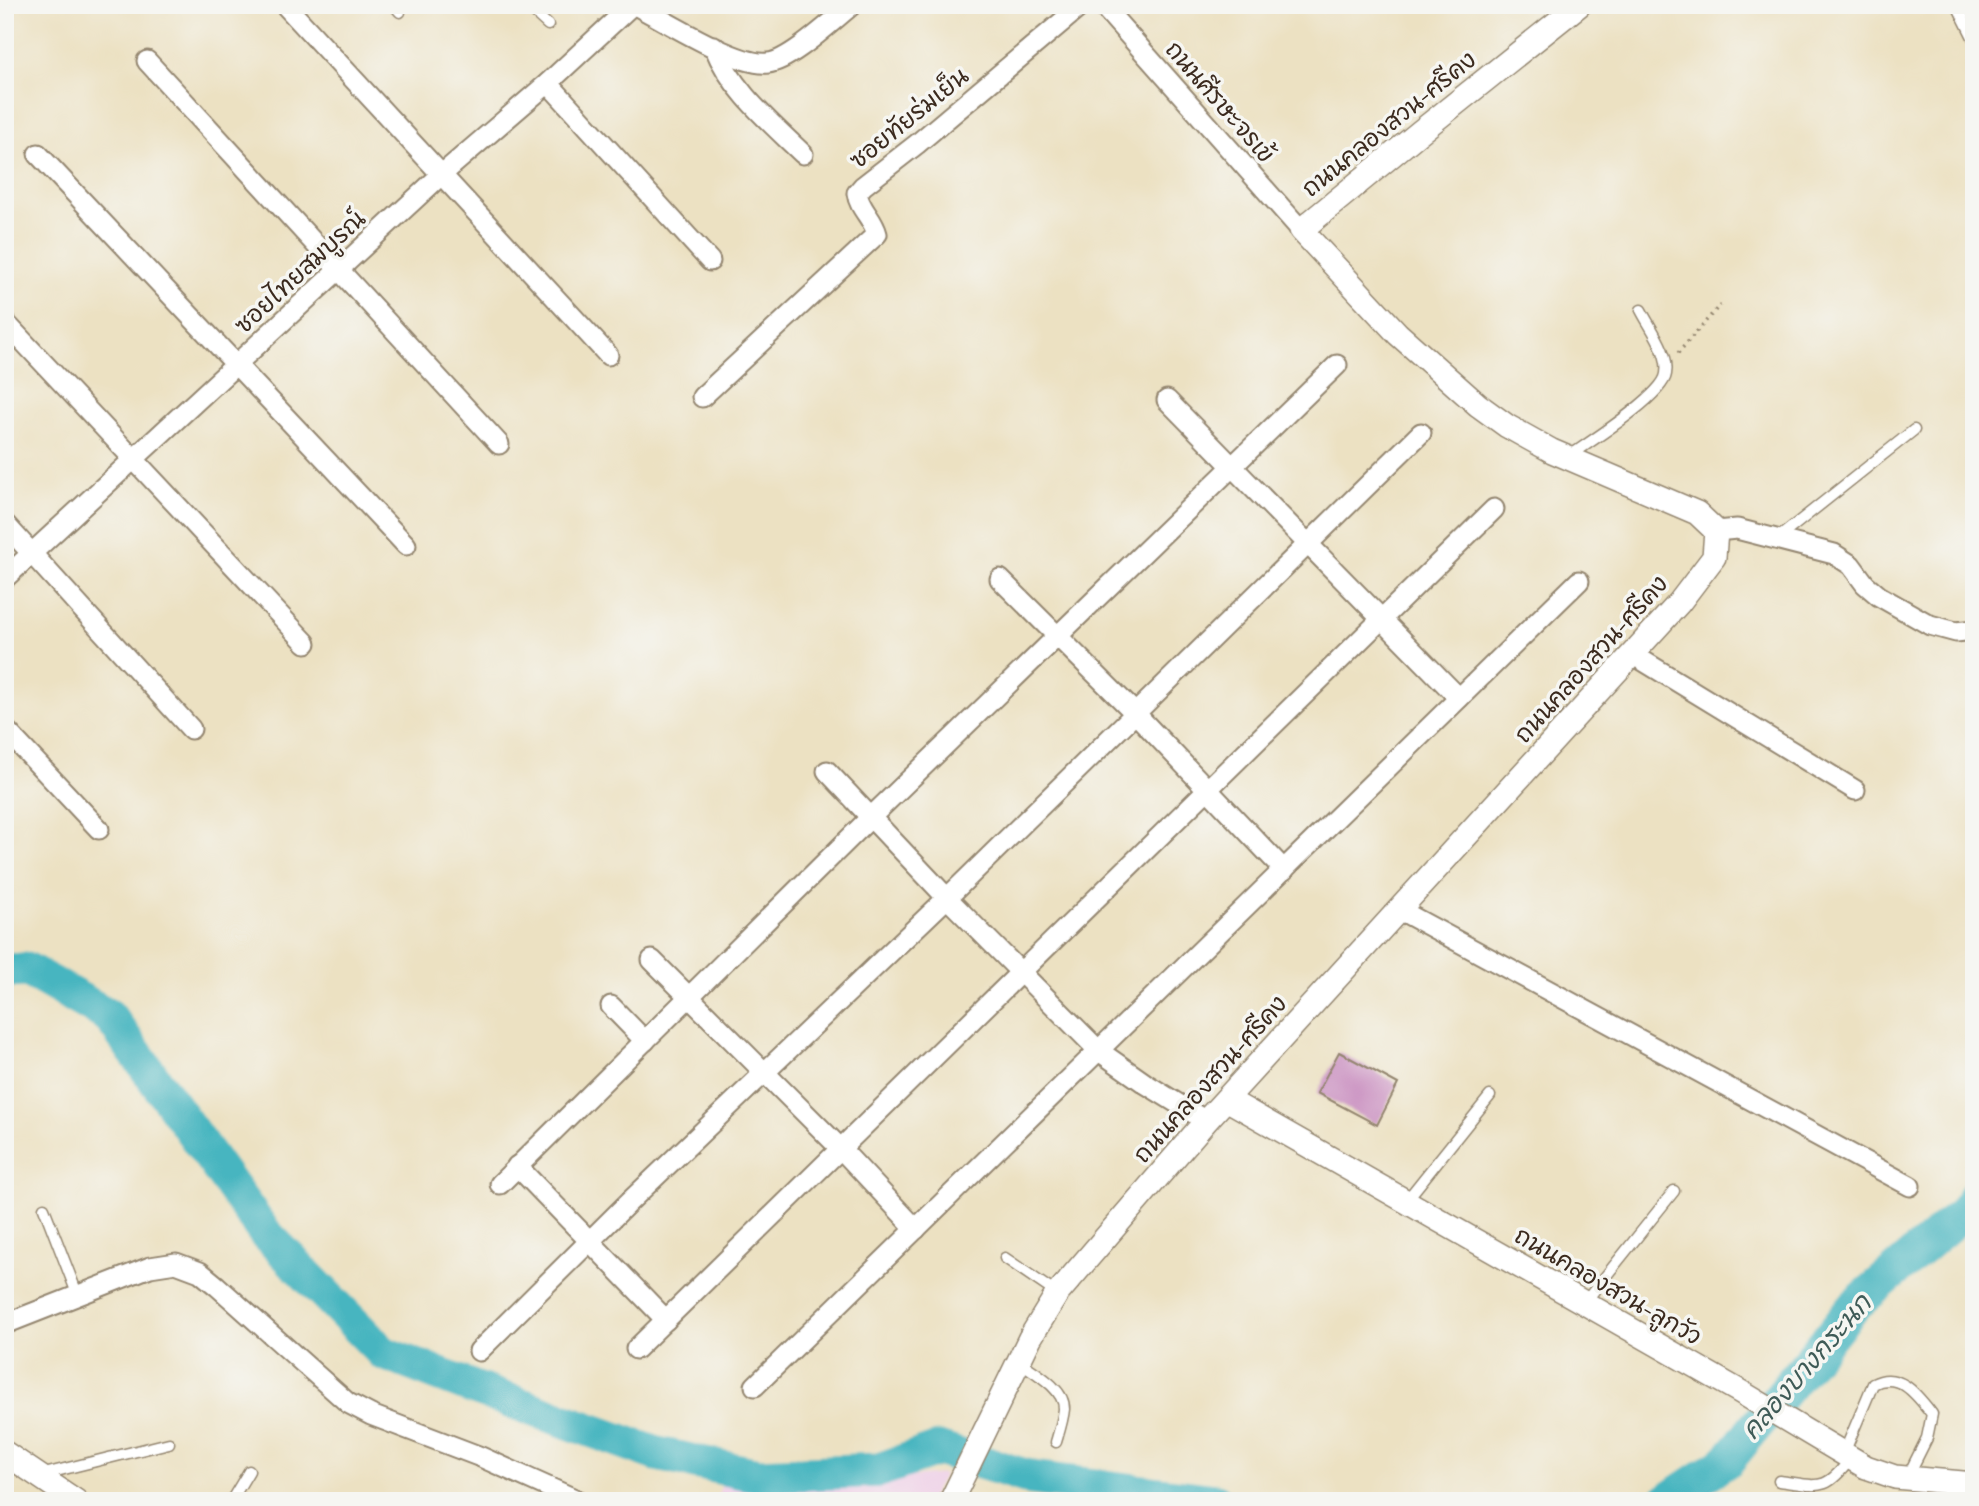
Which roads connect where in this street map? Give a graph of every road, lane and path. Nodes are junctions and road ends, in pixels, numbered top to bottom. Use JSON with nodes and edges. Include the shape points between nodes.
{"nodes":[{"id":1,"x":285,"y":5,"type":"edge"},
{"id":2,"x":526,"y":5,"type":"edge"},
{"id":3,"x":634,"y":5,"type":"edge"},
{"id":4,"x":852,"y":5,"type":"edge"},
{"id":5,"x":1082,"y":5,"type":"edge"},
{"id":6,"x":1102,"y":5,"type":"edge"},
{"id":7,"x":1579,"y":5,"type":"edge"},
{"id":8,"x":1957,"y":5,"type":"edge"},
{"id":9,"x":548,"y":25,"type":"dead end"},
{"id":10,"x":1974,"y":39,"type":"edge"},
{"id":11,"x":715,"y":46,"type":"junction"},
{"id":12,"x":147,"y":61,"type":"dead end"},
{"id":13,"x":548,"y":83,"type":"junction"},
{"id":14,"x":37,"y":154,"type":"dead end"},
{"id":15,"x":803,"y":155,"type":"dead end"},
{"id":16,"x":441,"y":175,"type":"junction"},
{"id":17,"x":1301,"y":230,"type":"junction"},
{"id":18,"x":710,"y":261,"type":"dead end"},
{"id":19,"x":338,"y":270,"type":"junction"},
{"id":20,"x":1720,"y":305,"type":"dead end"},
{"id":21,"x":1641,"y":310,"type":"dead end"},
{"id":22,"x":5,"y":322,"type":"edge"},
{"id":23,"x":608,"y":355,"type":"dead end"},
{"id":24,"x":236,"y":365,"type":"junction"},
{"id":25,"x":1338,"y":365,"type":"dead end"},
{"id":26,"x":1666,"y":368,"type":"junction"},
{"id":27,"x":702,"y":397,"type":"dead end"},
{"id":28,"x":1167,"y":400,"type":"dead end"},
{"id":29,"x":1914,"y":429,"type":"dead end"},
{"id":30,"x":1420,"y":433,"type":"dead end"},
{"id":31,"x":499,"y":444,"type":"dead end"},
{"id":32,"x":1568,"y":458,"type":"junction"},
{"id":33,"x":133,"y":460,"type":"junction"},
{"id":34,"x":1232,"y":468,"type":"junction"},
{"id":35,"x":1494,"y":509,"type":"dead end"},
{"id":36,"x":5,"y":524,"type":"edge"},
{"id":37,"x":1716,"y":531,"type":"junction"},
{"id":38,"x":1776,"y":539,"type":"junction"},
{"id":39,"x":1307,"y":544,"type":"junction"},
{"id":40,"x":406,"y":545,"type":"dead end"},
{"id":41,"x":32,"y":553,"type":"junction"},
{"id":42,"x":5,"y":578,"type":"edge"},
{"id":43,"x":1000,"y":579,"type":"dead end"},
{"id":44,"x":1579,"y":580,"type":"dead end"},
{"id":45,"x":1382,"y":619,"type":"junction"},
{"id":46,"x":1974,"y":630,"type":"edge"},
{"id":47,"x":1057,"y":637,"type":"junction"},
{"id":48,"x":306,"y":643,"type":"dead end"},
{"id":49,"x":1632,"y":654,"type":"junction"},
{"id":50,"x":1459,"y":698,"type":"junction"},
{"id":51,"x":1135,"y":713,"type":"junction"},
{"id":52,"x":5,"y":729,"type":"edge"},
{"id":53,"x":191,"y":729,"type":"dead end"},
{"id":54,"x":827,"y":771,"type":"dead end"},
{"id":55,"x":1209,"y":789,"type":"junction"},
{"id":56,"x":1855,"y":790,"type":"dead end"},
{"id":57,"x":870,"y":818,"type":"junction"},
{"id":58,"x":99,"y":829,"type":"dead end"},
{"id":59,"x":1284,"y":870,"type":"junction"},
{"id":60,"x":947,"y":898,"type":"junction"},
{"id":61,"x":1398,"y":909,"type":"junction"},
{"id":62,"x":652,"y":960,"type":"dead end"},
{"id":63,"x":1021,"y":973,"type":"junction"},
{"id":64,"x":690,"y":996,"type":"junction"},
{"id":65,"x":611,"y":1006,"type":"dead end"},
{"id":66,"x":645,"y":1041,"type":"junction"},
{"id":67,"x":1099,"y":1051,"type":"junction"},
{"id":68,"x":765,"y":1072,"type":"junction"},
{"id":69,"x":1490,"y":1096,"type":"dead end"},
{"id":70,"x":1228,"y":1100,"type":"junction"},
{"id":71,"x":1206,"y":1121,"type":"junction"},
{"id":72,"x":841,"y":1149,"type":"junction"},
{"id":73,"x":517,"y":1166,"type":"junction"},
{"id":74,"x":500,"y":1184,"type":"dead end"},
{"id":75,"x":1910,"y":1186,"type":"dead end"},
{"id":76,"x":1674,"y":1191,"type":"dead end"},
{"id":77,"x":1405,"y":1201,"type":"junction"},
{"id":78,"x":44,"y":1208,"type":"dead end"},
{"id":79,"x":916,"y":1228,"type":"junction"},
{"id":80,"x":590,"y":1241,"type":"junction"},
{"id":81,"x":1005,"y":1258,"type":"dead end"},
{"id":82,"x":1057,"y":1294,"type":"junction"},
{"id":83,"x":78,"y":1296,"type":"junction"},
{"id":84,"x":1585,"y":1303,"type":"junction"},
{"id":85,"x":666,"y":1320,"type":"junction"},
{"id":86,"x":5,"y":1324,"type":"edge"},
{"id":87,"x":636,"y":1349,"type":"dead end"},
{"id":88,"x":479,"y":1351,"type":"dead end"},
{"id":89,"x":1018,"y":1361,"type":"junction"},
{"id":90,"x":755,"y":1386,"type":"dead end"},
{"id":91,"x":1056,"y":1442,"type":"dead end"},
{"id":92,"x":169,"y":1443,"type":"dead end"},
{"id":93,"x":5,"y":1453,"type":"edge"},
{"id":94,"x":1847,"y":1456,"type":"junction"},
{"id":95,"x":249,"y":1471,"type":"dead end"},
{"id":96,"x":38,"y":1475,"type":"junction"},
{"id":97,"x":1907,"y":1478,"type":"junction"},
{"id":98,"x":1779,"y":1481,"type":"dead end"},
{"id":99,"x":1974,"y":1484,"type":"edge"},
{"id":100,"x":952,"y":1498,"type":"edge"},
{"id":101,"x":76,"y":1501,"type":"edge"},
{"id":102,"x":231,"y":1501,"type":"edge"},
{"id":103,"x":579,"y":1501,"type":"edge"}],
"edges":[{"from":1,"to":16,"type":"street"},
{"from":2,"to":9,"type":"lane"},
{"from":3,"to":11,"type":"street"},
{"from":3,"to":13,"type":"street","name":"ซอยไทยสมบูรณ์"},
{"from":4,"to":11,"type":"street","via":[[796,49],[768,64],[750,62]]},
{"from":5,"to":27,"type":"street","name":"ซอยทัยร่มเย็น","via":[[863,186],[859,203],[877,234]]},
{"from":6,"to":17,"type":"street","name":"ถนนศีรษะจรเข้"},
{"from":7,"to":17,"type":"street","name":"ถนนคลองสวน-ศรีคง"},
{"from":8,"to":10,"type":"lane"},
{"from":11,"to":15,"type":"street","via":[[738,87]]},
{"from":12,"to":19,"type":"street"},
{"from":13,"to":16,"type":"street","name":"ซอยไทยสมบูรณ์"},
{"from":13,"to":18,"type":"street"},
{"from":14,"to":24,"type":"street"},
{"from":16,"to":19,"type":"street","name":"ซอยไทยสมบูรณ์"},
{"from":16,"to":23,"type":"street"},
{"from":17,"to":32,"type":"street","name":"ถนนคลองสวน-ศรีคง","via":[[1398,334],[1478,405]]},
{"from":19,"to":24,"type":"street","name":"ซอยไทยสมบูรณ์"},
{"from":19,"to":31,"type":"street"},
{"from":20,"to":26,"type":"path"},
{"from":21,"to":26,"type":"lane","via":[[1663,352]]},
{"from":22,"to":33,"type":"street"},
{"from":24,"to":33,"type":"street","name":"ซอยไทยสมบูรณ์"},
{"from":24,"to":40,"type":"street"},
{"from":25,"to":34,"type":"street"},
{"from":26,"to":32,"type":"lane","via":[[1661,387]]},
{"from":28,"to":34,"type":"street"},
{"from":29,"to":38,"type":"lane"},
{"from":30,"to":39,"type":"street"},
{"from":32,"to":37,"type":"street","name":"ถนนคลองสวน-ศรีคง","via":[[1681,504]]},
{"from":33,"to":41,"type":"street","name":"ซอยไทยสมบูรณ์"},
{"from":33,"to":48,"type":"street"},
{"from":34,"to":39,"type":"street"},
{"from":34,"to":47,"type":"street"},
{"from":35,"to":45,"type":"street"},
{"from":36,"to":41,"type":"street"},
{"from":37,"to":38,"type":"street","via":[[1738,529]]},
{"from":37,"to":49,"type":"street","name":"ถนนคลองสวน-ศรีคง","via":[[1714,557]]},
{"from":38,"to":46,"type":"street","via":[[1846,560],[1879,596],[1930,625],[1956,632]]},
{"from":39,"to":45,"type":"street"},
{"from":39,"to":51,"type":"street"},
{"from":41,"to":42,"type":"street","name":"ซอยไทยสมบูรณ์"},
{"from":41,"to":53,"type":"street"},
{"from":43,"to":47,"type":"street"},
{"from":44,"to":50,"type":"street"},
{"from":45,"to":50,"type":"street"},
{"from":45,"to":55,"type":"street"},
{"from":47,"to":51,"type":"street"},
{"from":47,"to":57,"type":"street"},
{"from":49,"to":56,"type":"street"},
{"from":49,"to":61,"type":"street","name":"ถนนคลองสวน-ศรีคง"},
{"from":50,"to":59,"type":"street"},
{"from":51,"to":55,"type":"street"},
{"from":51,"to":60,"type":"street"},
{"from":52,"to":58,"type":"street"},
{"from":54,"to":57,"type":"street"},
{"from":55,"to":59,"type":"street"},
{"from":55,"to":63,"type":"street"},
{"from":57,"to":60,"type":"street"},
{"from":57,"to":64,"type":"street"},
{"from":59,"to":67,"type":"street"},
{"from":60,"to":63,"type":"street"},
{"from":60,"to":68,"type":"street"},
{"from":61,"to":70,"type":"street","name":"ถนนคลองสวน-ศรีคง"},
{"from":61,"to":75,"type":"street"},
{"from":62,"to":64,"type":"street"},
{"from":63,"to":67,"type":"street"},
{"from":63,"to":72,"type":"street"},
{"from":64,"to":66,"type":"street"},
{"from":64,"to":68,"type":"street"},
{"from":65,"to":66,"type":"street"},
{"from":66,"to":73,"type":"street"},
{"from":67,"to":71,"type":"street"},
{"from":67,"to":79,"type":"street"},
{"from":68,"to":72,"type":"street"},
{"from":68,"to":80,"type":"street"},
{"from":69,"to":77,"type":"lane"},
{"from":70,"to":71,"type":"street","name":"ถนนคลองสวน-ศรีคง"},
{"from":70,"to":77,"type":"street","name":"ถนนคลองสวน-ลูกวัว"},
{"from":71,"to":82,"type":"street","name":"ถนนคลองสวน-ศรีคง"},
{"from":72,"to":79,"type":"street"},
{"from":72,"to":85,"type":"street"},
{"from":73,"to":74,"type":"street"},
{"from":73,"to":80,"type":"street"},
{"from":76,"to":84,"type":"lane"},
{"from":77,"to":84,"type":"street","name":"ถนนคลองสวน-ลูกวัว"},
{"from":78,"to":83,"type":"lane"},
{"from":79,"to":90,"type":"street"},
{"from":80,"to":85,"type":"street"},
{"from":80,"to":88,"type":"street"},
{"from":81,"to":82,"type":"lane"},
{"from":82,"to":89,"type":"street","name":"ถนนคลองสวน-ศรีคง"},
{"from":83,"to":86,"type":"street"},
{"from":83,"to":103,"type":"street","via":[[150,1267],[187,1266],[217,1286],[348,1403]]},
{"from":84,"to":94,"type":"street","name":"ถนนคลองสวน-ลูกวัว"},
{"from":85,"to":87,"type":"street"},
{"from":89,"to":91,"type":"lane","via":[[1052,1386],[1062,1400]]},
{"from":89,"to":100,"type":"street","name":"ถนนคลองสวน-ศรีคง"},
{"from":92,"to":96,"type":"lane"},
{"from":93,"to":96,"type":"street"},
{"from":94,"to":97,"type":"street","name":"ถนนคลองสวน-ลูกวัว","via":[[1866,1467]]},
{"from":94,"to":97,"type":"lane","via":[[1873,1384],[1887,1379],[1908,1386],[1932,1414],[1927,1438]]},
{"from":94,"to":98,"type":"lane","via":[[1829,1483]]},
{"from":95,"to":102,"type":"lane"},
{"from":96,"to":101,"type":"street"},
{"from":97,"to":99,"type":"street","name":"ถนนคลองสวน-ลูกวัว"}]}
